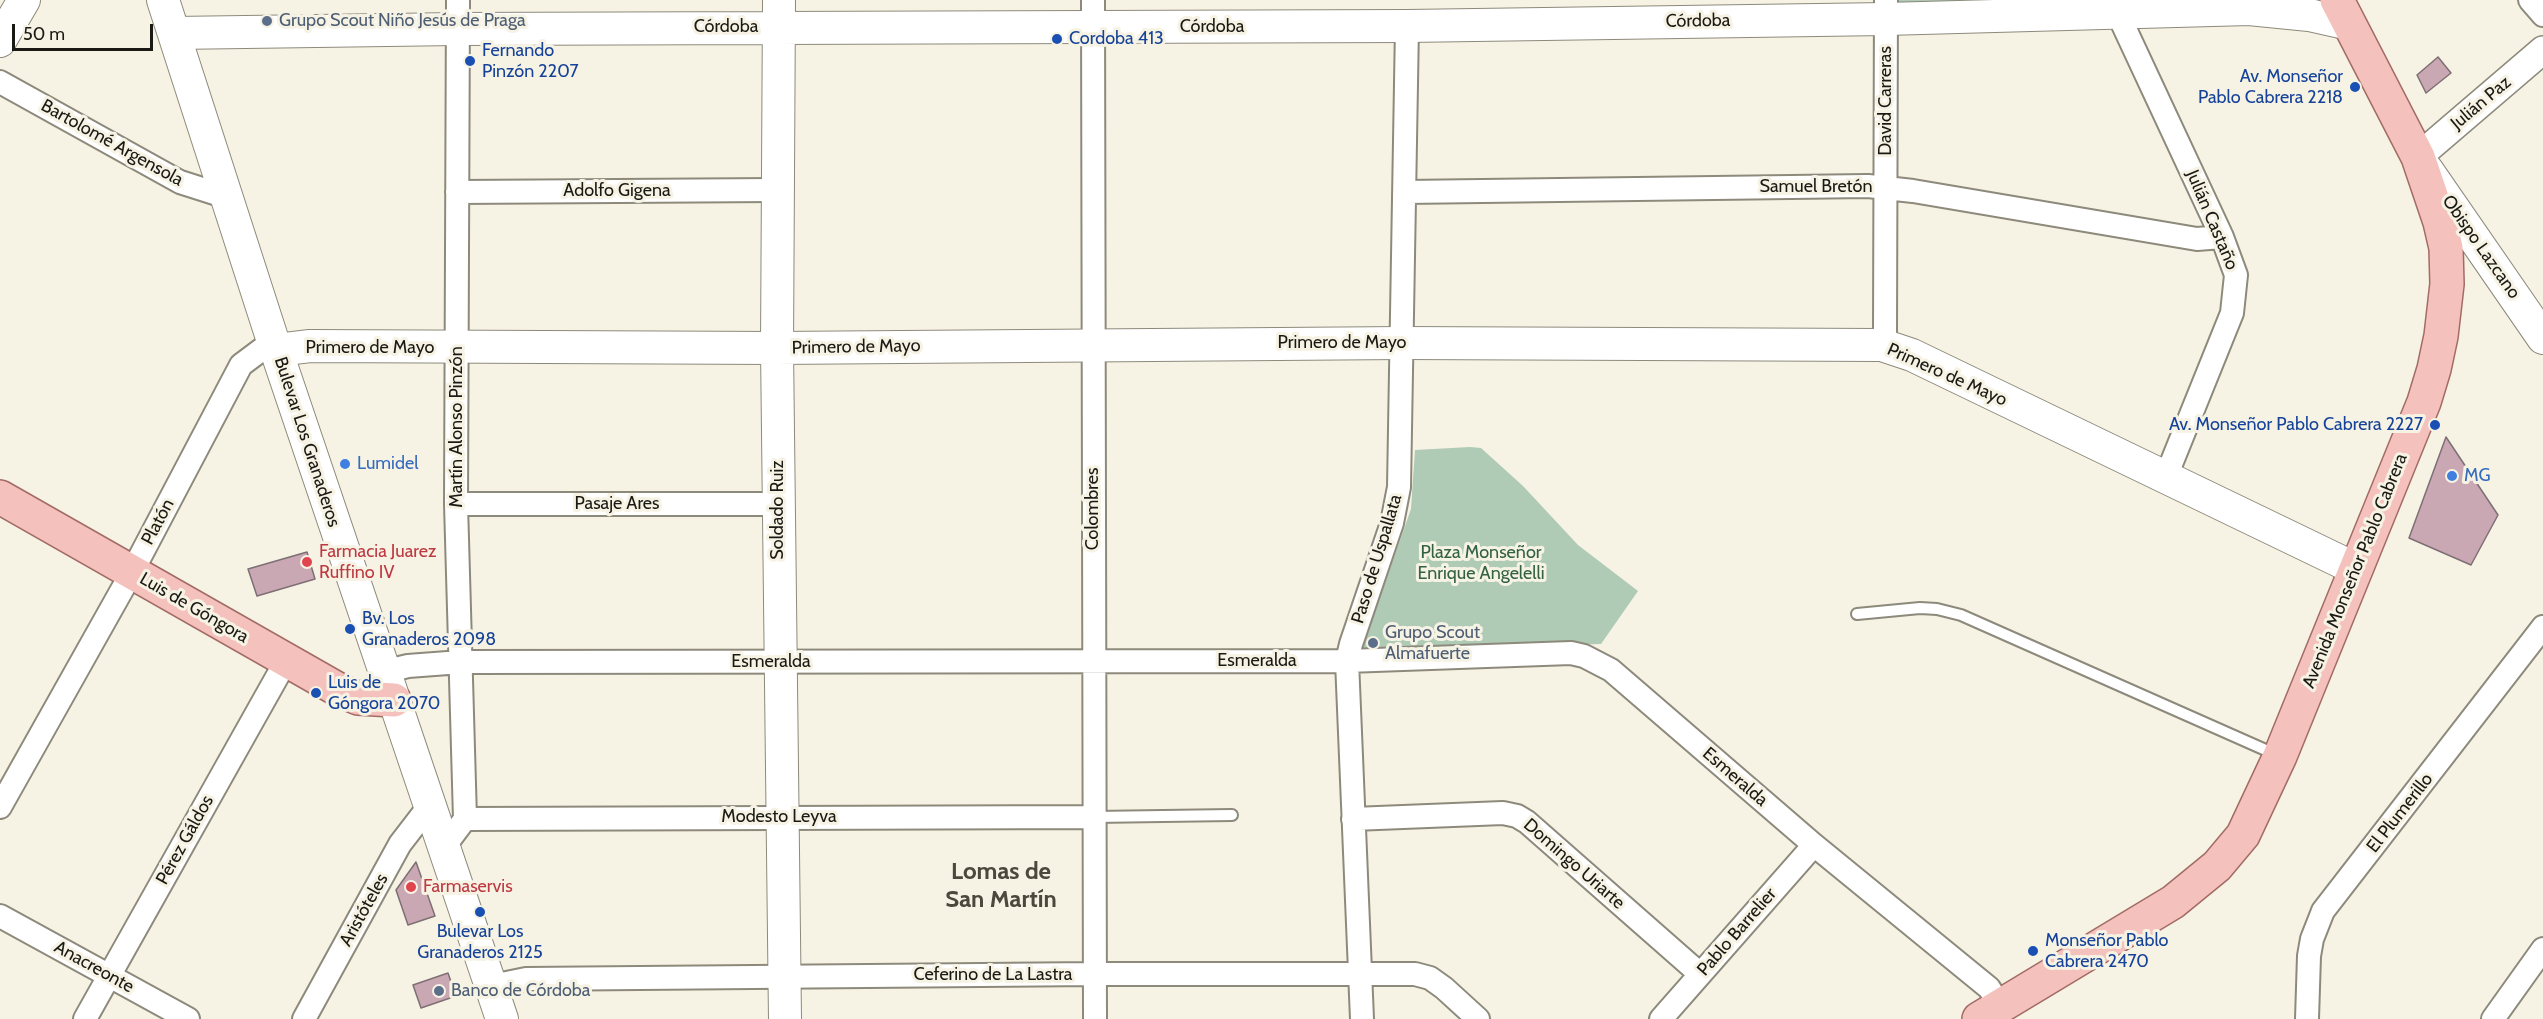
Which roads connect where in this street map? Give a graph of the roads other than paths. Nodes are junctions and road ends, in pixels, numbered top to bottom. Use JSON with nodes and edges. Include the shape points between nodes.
{"nodes":[{"id":1,"x":24,"y":0,"type":"edge"},
{"id":2,"x":163,"y":0,"type":"edge"},
{"id":3,"x":2278,"y":0,"type":"edge"},
{"id":4,"x":2530,"y":0,"type":"edge"},
{"id":5,"x":2115,"y":7,"type":"edge"},
{"id":6,"x":1886,"y":9,"type":"edge"},
{"id":7,"x":2249,"y":9,"type":"junction"},
{"id":8,"x":1723,"y":10,"type":"edge"},
{"id":9,"x":2343,"y":12,"type":"edge"},
{"id":10,"x":1094,"y":13,"type":"edge"},
{"id":11,"x":458,"y":14,"type":"edge"},
{"id":12,"x":779,"y":14,"type":"edge"},
{"id":13,"x":2543,"y":15,"type":"edge"},
{"id":14,"x":1407,"y":26,"type":"junction"},
{"id":15,"x":174,"y":33,"type":"junction"},
{"id":16,"x":0,"y":41,"type":"edge"},
{"id":17,"x":2543,"y":50,"type":"edge"},
{"id":18,"x":0,"y":82,"type":"edge"},
{"id":19,"x":2418,"y":157,"type":"junction"},
{"id":20,"x":1887,"y":188,"type":"junction"},
{"id":21,"x":776,"y":190,"type":"junction"},
{"id":22,"x":457,"y":192,"type":"junction"},
{"id":23,"x":1405,"y":192,"type":"junction"},
{"id":24,"x":227,"y":197,"type":"junction"},
{"id":25,"x":2222,"y":237,"type":"junction"},
{"id":26,"x":2499,"y":272,"type":"junction"},
{"id":27,"x":2448,"y":284,"type":"junction"},
{"id":28,"x":2543,"y":338,"type":"edge"},
{"id":29,"x":1403,"y":343,"type":"junction"},
{"id":30,"x":1093,"y":345,"type":"junction"},
{"id":31,"x":1882,"y":345,"type":"junction"},
{"id":32,"x":275,"y":346,"type":"junction"},
{"id":33,"x":457,"y":348,"type":"junction"},
{"id":34,"x":777,"y":348,"type":"junction"},
{"id":35,"x":2165,"y":479,"type":"junction"},
{"id":36,"x":0,"y":497,"type":"edge"},
{"id":37,"x":456,"y":504,"type":"junction"},
{"id":38,"x":778,"y":504,"type":"junction"},
{"id":39,"x":2356,"y":569,"type":"junction"},
{"id":40,"x":132,"y":572,"type":"junction"},
{"id":41,"x":1857,"y":614,"type":"dead end"},
{"id":42,"x":2543,"y":627,"type":"edge"},
{"id":43,"x":1093,"y":660,"type":"junction"},
{"id":44,"x":286,"y":661,"type":"junction"},
{"id":45,"x":1347,"y":661,"type":"junction"},
{"id":46,"x":461,"y":662,"type":"junction"},
{"id":47,"x":778,"y":662,"type":"junction"},
{"id":48,"x":389,"y":686,"type":"junction"},
{"id":49,"x":2280,"y":756,"type":"junction"},
{"id":50,"x":430,"y":805,"type":"junction"},
{"id":51,"x":0,"y":807,"type":"edge"},
{"id":52,"x":1232,"y":815,"type":"dead end"},
{"id":53,"x":781,"y":816,"type":"junction"},
{"id":54,"x":1094,"y":816,"type":"junction"},
{"id":55,"x":465,"y":819,"type":"junction"},
{"id":56,"x":1353,"y":819,"type":"junction"},
{"id":57,"x":1814,"y":845,"type":"junction"},
{"id":58,"x":444,"y":847,"type":"junction"},
{"id":59,"x":0,"y":916,"type":"edge"},
{"id":60,"x":2543,"y":949,"type":"edge"},
{"id":61,"x":1095,"y":974,"type":"junction"},
{"id":62,"x":1359,"y":974,"type":"junction"},
{"id":63,"x":1700,"y":974,"type":"junction"},
{"id":64,"x":110,"y":975,"type":"junction"},
{"id":65,"x":784,"y":976,"type":"junction"},
{"id":66,"x":492,"y":986,"type":"junction"},
{"id":67,"x":1990,"y":1013,"type":"edge"},
{"id":68,"x":85,"y":1019,"type":"edge"},
{"id":69,"x":188,"y":1019,"type":"edge"},
{"id":70,"x":304,"y":1019,"type":"edge"},
{"id":71,"x":502,"y":1019,"type":"edge"},
{"id":72,"x":784,"y":1019,"type":"edge"},
{"id":73,"x":1095,"y":1019,"type":"edge"},
{"id":74,"x":1362,"y":1019,"type":"edge"},
{"id":75,"x":1478,"y":1019,"type":"edge"},
{"id":76,"x":1661,"y":1019,"type":"edge"},
{"id":77,"x":2307,"y":1019,"type":"edge"},
{"id":78,"x":2493,"y":1019,"type":"edge"}],
"edges":[{"from":1,"to":16,"type":"main road"},
{"from":2,"to":15,"type":"main road","name":"Bulevar Los Granaderos"},
{"from":3,"to":7,"type":"main road","name":"Córdoba"},
{"from":4,"to":13,"type":"street"},
{"from":5,"to":6,"type":"main road","name":"Córdoba"},
{"from":5,"to":7,"type":"main road","name":"Córdoba"},
{"from":5,"to":25,"type":"street","name":"Julián Castaño"},
{"from":6,"to":8,"type":"main road","name":"Córdoba"},
{"from":6,"to":20,"type":"street","name":"David Carreras"},
{"from":7,"to":9,"type":"main road","name":"Córdoba","via":[[2316,16]]},
{"from":8,"to":14,"type":"main road","name":"Córdoba"},
{"from":9,"to":19,"type":"main road","name":"Avenida Monseñor Pablo Cabrera"},
{"from":10,"to":12,"type":"main road","name":"Córdoba"},
{"from":10,"to":14,"type":"main road","name":"Córdoba"},
{"from":10,"to":30,"type":"street","name":"Colombres"},
{"from":11,"to":12,"type":"main road","name":"Córdoba"},
{"from":11,"to":15,"type":"main road","name":"Córdoba"},
{"from":11,"to":22,"type":"street","name":"Martín Alonso Pinzón"},
{"from":12,"to":21,"type":"main road","name":"Soldado Ruiz"},
{"from":14,"to":23,"type":"street","name":"Paso de Uspallata"},
{"from":15,"to":24,"type":"main road","name":"Bulevar Los Granaderos"},
{"from":17,"to":19,"type":"street","name":"Julián Paz"},
{"from":18,"to":24,"type":"street","name":"Bartolomé Argensola","via":[[180,182]]},
{"from":19,"to":26,"type":"main road","name":"Obispo Lazcano"},
{"from":19,"to":27,"type":"main road","name":"Avenida Monseñor Pablo Cabrera","via":[[2440,222]]},
{"from":20,"to":23,"type":"street","name":"Samuel Bretón"},
{"from":20,"to":25,"type":"street","name":"Samuel Bretón","via":[[2197,239]]},
{"from":20,"to":31,"type":"street","name":"David Carreras"},
{"from":21,"to":22,"type":"street","name":"Adolfo Gigena"},
{"from":21,"to":34,"type":"main road","name":"Soldado Ruiz"},
{"from":22,"to":33,"type":"street","name":"Martín Alonso Pinzón"},
{"from":23,"to":29,"type":"street","name":"Paso de Uspallata"},
{"from":24,"to":32,"type":"main road","name":"Bulevar Los Granaderos"},
{"from":25,"to":35,"type":"street","name":"Julián Castaño","via":[[2236,275],[2232,313]]},
{"from":26,"to":27,"type":"main road","via":[[2468,264]]},
{"from":26,"to":28,"type":"main road","name":"Obispo Lazcano"},
{"from":27,"to":39,"type":"main road","name":"Avenida Monseñor Pablo Cabrera","via":[[2441,336],[2424,402]]},
{"from":29,"to":30,"type":"main road","name":"Primero de Mayo"},
{"from":29,"to":31,"type":"main road","name":"Primero de Mayo"},
{"from":29,"to":45,"type":"street","name":"Paso de Uspallata","via":[[1397,504]]},
{"from":30,"to":34,"type":"main road","name":"Primero de Mayo"},
{"from":30,"to":43,"type":"street","name":"Colombres"},
{"from":31,"to":35,"type":"main road","name":"Primero de Mayo","via":[[1912,355]]},
{"from":32,"to":33,"type":"main road","name":"Primero de Mayo"},
{"from":32,"to":40,"type":"street","name":"Platón","via":[[241,365]]},
{"from":32,"to":48,"type":"main road","name":"Bulevar Los Granaderos"},
{"from":33,"to":34,"type":"main road","name":"Primero de Mayo"},
{"from":33,"to":37,"type":"street","name":"Martín Alonso Pinzón"},
{"from":34,"to":38,"type":"main road","name":"Soldado Ruiz"},
{"from":35,"to":39,"type":"main road","name":"Primero de Mayo"},
{"from":36,"to":40,"type":"main road","name":"Luis de Góngora"},
{"from":37,"to":38,"type":"street","name":"Pasaje Ares"},
{"from":37,"to":46,"type":"street","name":"Martín Alonso Pinzón"},
{"from":38,"to":47,"type":"main road","name":"Soldado Ruiz"},
{"from":39,"to":49,"type":"main road","name":"Avenida Monseñor Pablo Cabrera"},
{"from":40,"to":44,"type":"main road","name":"Luis de Góngora"},
{"from":40,"to":51,"type":"street","name":"Platón"},
{"from":41,"to":49,"type":"lane","via":[[1920,608],[1961,615]]},
{"from":42,"to":77,"type":"street","name":"El Plumerillo","via":[[2323,911],[2309,956]]},
{"from":43,"to":45,"type":"street","name":"Esmeralda"},
{"from":43,"to":47,"type":"street","name":"Esmeralda"},
{"from":43,"to":54,"type":"street","name":"Colombres"},
{"from":44,"to":48,"type":"main road","name":"Luis de Góngora","via":[[357,698]]},
{"from":44,"to":64,"type":"street","name":"Pérez Gáldos"},
{"from":45,"to":56,"type":"street","name":"Paso de Uspallata"},
{"from":45,"to":57,"type":"street","name":"Esmeralda","via":[[1571,653],[1584,656],[1611,670]]},
{"from":46,"to":47,"type":"street","name":"Esmeralda"},
{"from":46,"to":48,"type":"street","name":"Esmeralda","via":[[408,666]]},
{"from":46,"to":55,"type":"street","name":"Martín Alonso Pinzón"},
{"from":47,"to":53,"type":"main road","name":"Soldado Ruiz"},
{"from":48,"to":50,"type":"main road","name":"Bulevar Los Granaderos"},
{"from":49,"to":67,"type":"main road","name":"Avenida Monseñor Pablo Cabrera","via":[[2243,835],[2194,887]]},
{"from":50,"to":58,"type":"main road","name":"Bulevar Los Granaderos"},
{"from":50,"to":70,"type":"street","name":"Aristóteles","via":[[400,844]]},
{"from":52,"to":54,"type":"lane"},
{"from":53,"to":54,"type":"street","name":"Modesto Leyva"},
{"from":53,"to":55,"type":"street","name":"Modesto Leyva"},
{"from":53,"to":65,"type":"main road","name":"Soldado Ruiz"},
{"from":54,"to":61,"type":"street","name":"Colombres"},
{"from":55,"to":58,"type":"street"},
{"from":56,"to":62,"type":"street","name":"Paso de Uspallata"},
{"from":56,"to":63,"type":"street","name":"Domingo Uriarte","via":[[1503,813],[1517,816]]},
{"from":57,"to":63,"type":"street","name":"Pablo Barrelier"},
{"from":57,"to":67,"type":"street","name":"Esmeralda","via":[[1989,988]]},
{"from":58,"to":66,"type":"main road","name":"Bulevar Los Granaderos"},
{"from":59,"to":64,"type":"street","name":"Anacreonte"},
{"from":60,"to":78,"type":"street"},
{"from":61,"to":62,"type":"street","name":"Ceferino de La Lastra"},
{"from":61,"to":65,"type":"street","name":"Ceferino de La Lastra"},
{"from":61,"to":73,"type":"street","name":"Colombres"},
{"from":62,"to":74,"type":"street","name":"Paso de Uspallata"},
{"from":62,"to":75,"type":"street","name":"Ceferino de La Lastra","via":[[1415,974],[1430,978]]},
{"from":63,"to":76,"type":"street","name":"Pablo Barrelier"},
{"from":64,"to":68,"type":"street","name":"Pérez Gáldos"},
{"from":64,"to":69,"type":"street","name":"Anacreonte"},
{"from":65,"to":66,"type":"street","name":"Ceferino de La Lastra","via":[[526,979]]},
{"from":65,"to":72,"type":"main road","name":"Soldado Ruiz"},
{"from":66,"to":71,"type":"main road","name":"Bulevar Los Granaderos"}]}
